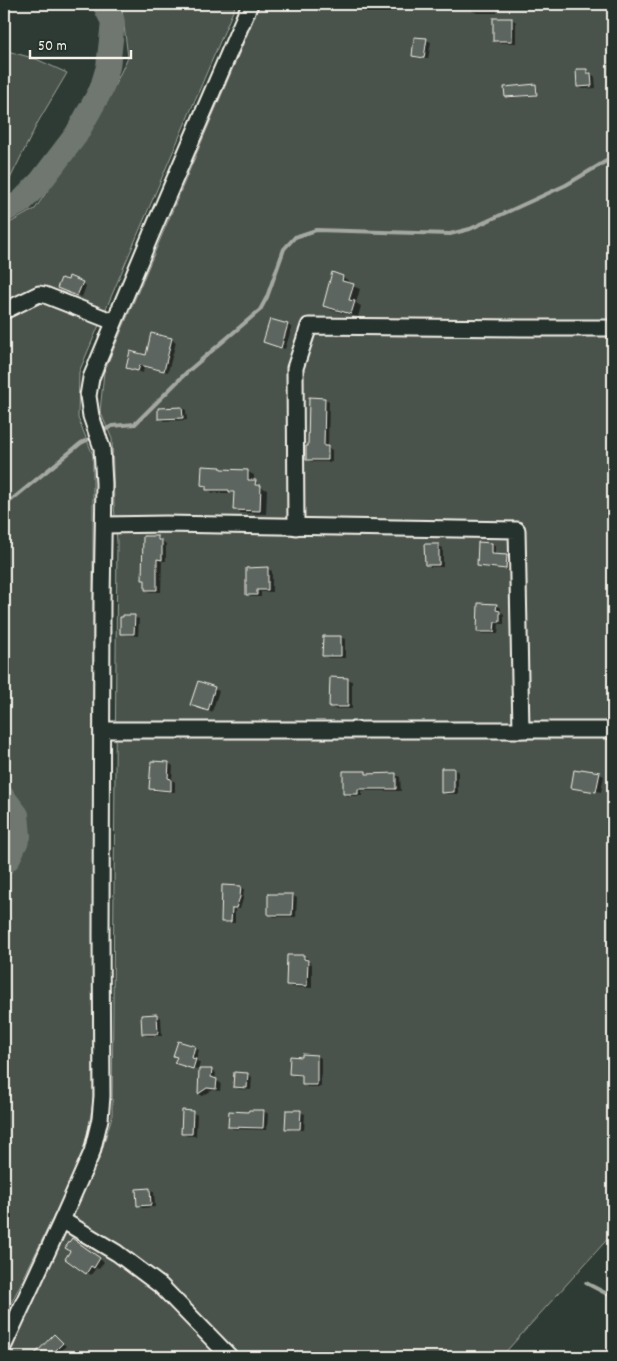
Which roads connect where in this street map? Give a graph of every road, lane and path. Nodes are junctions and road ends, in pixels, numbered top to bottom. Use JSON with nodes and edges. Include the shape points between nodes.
{"nodes":[{"id":1,"x":250,"y":4,"type":"edge"},
{"id":2,"x":4,"y":311,"type":"edge"},
{"id":3,"x":114,"y":322,"type":"junction"},
{"id":4,"x":613,"y":328,"type":"edge"},
{"id":5,"x":104,"y":526,"type":"junction"},
{"id":6,"x":296,"y":527,"type":"junction"},
{"id":7,"x":102,"y":730,"type":"junction"},
{"id":8,"x":521,"y":730,"type":"junction"},
{"id":9,"x":613,"y":730,"type":"edge"},
{"id":10,"x":62,"y":1220,"type":"junction"},
{"id":11,"x":4,"y":1344,"type":"edge"},
{"id":12,"x":230,"y":1357,"type":"edge"}],
"edges":[{"from":1,"to":3,"type":"street"},
{"from":2,"to":3,"type":"street","via":[[39,294]]},
{"from":3,"to":5,"type":"street","via":[[91,378],[88,396],[102,448]]},
{"from":4,"to":6,"type":"street","via":[[309,326],[295,368]]},
{"from":5,"to":6,"type":"street"},
{"from":5,"to":7,"type":"street"},
{"from":6,"to":8,"type":"street","via":[[517,530]]},
{"from":7,"to":8,"type":"street"},
{"from":7,"to":10,"type":"street","via":[[102,1102],[92,1152]]},
{"from":8,"to":9,"type":"street"},
{"from":10,"to":11,"type":"street"},
{"from":10,"to":12,"type":"street","via":[[161,1286]]}]}
